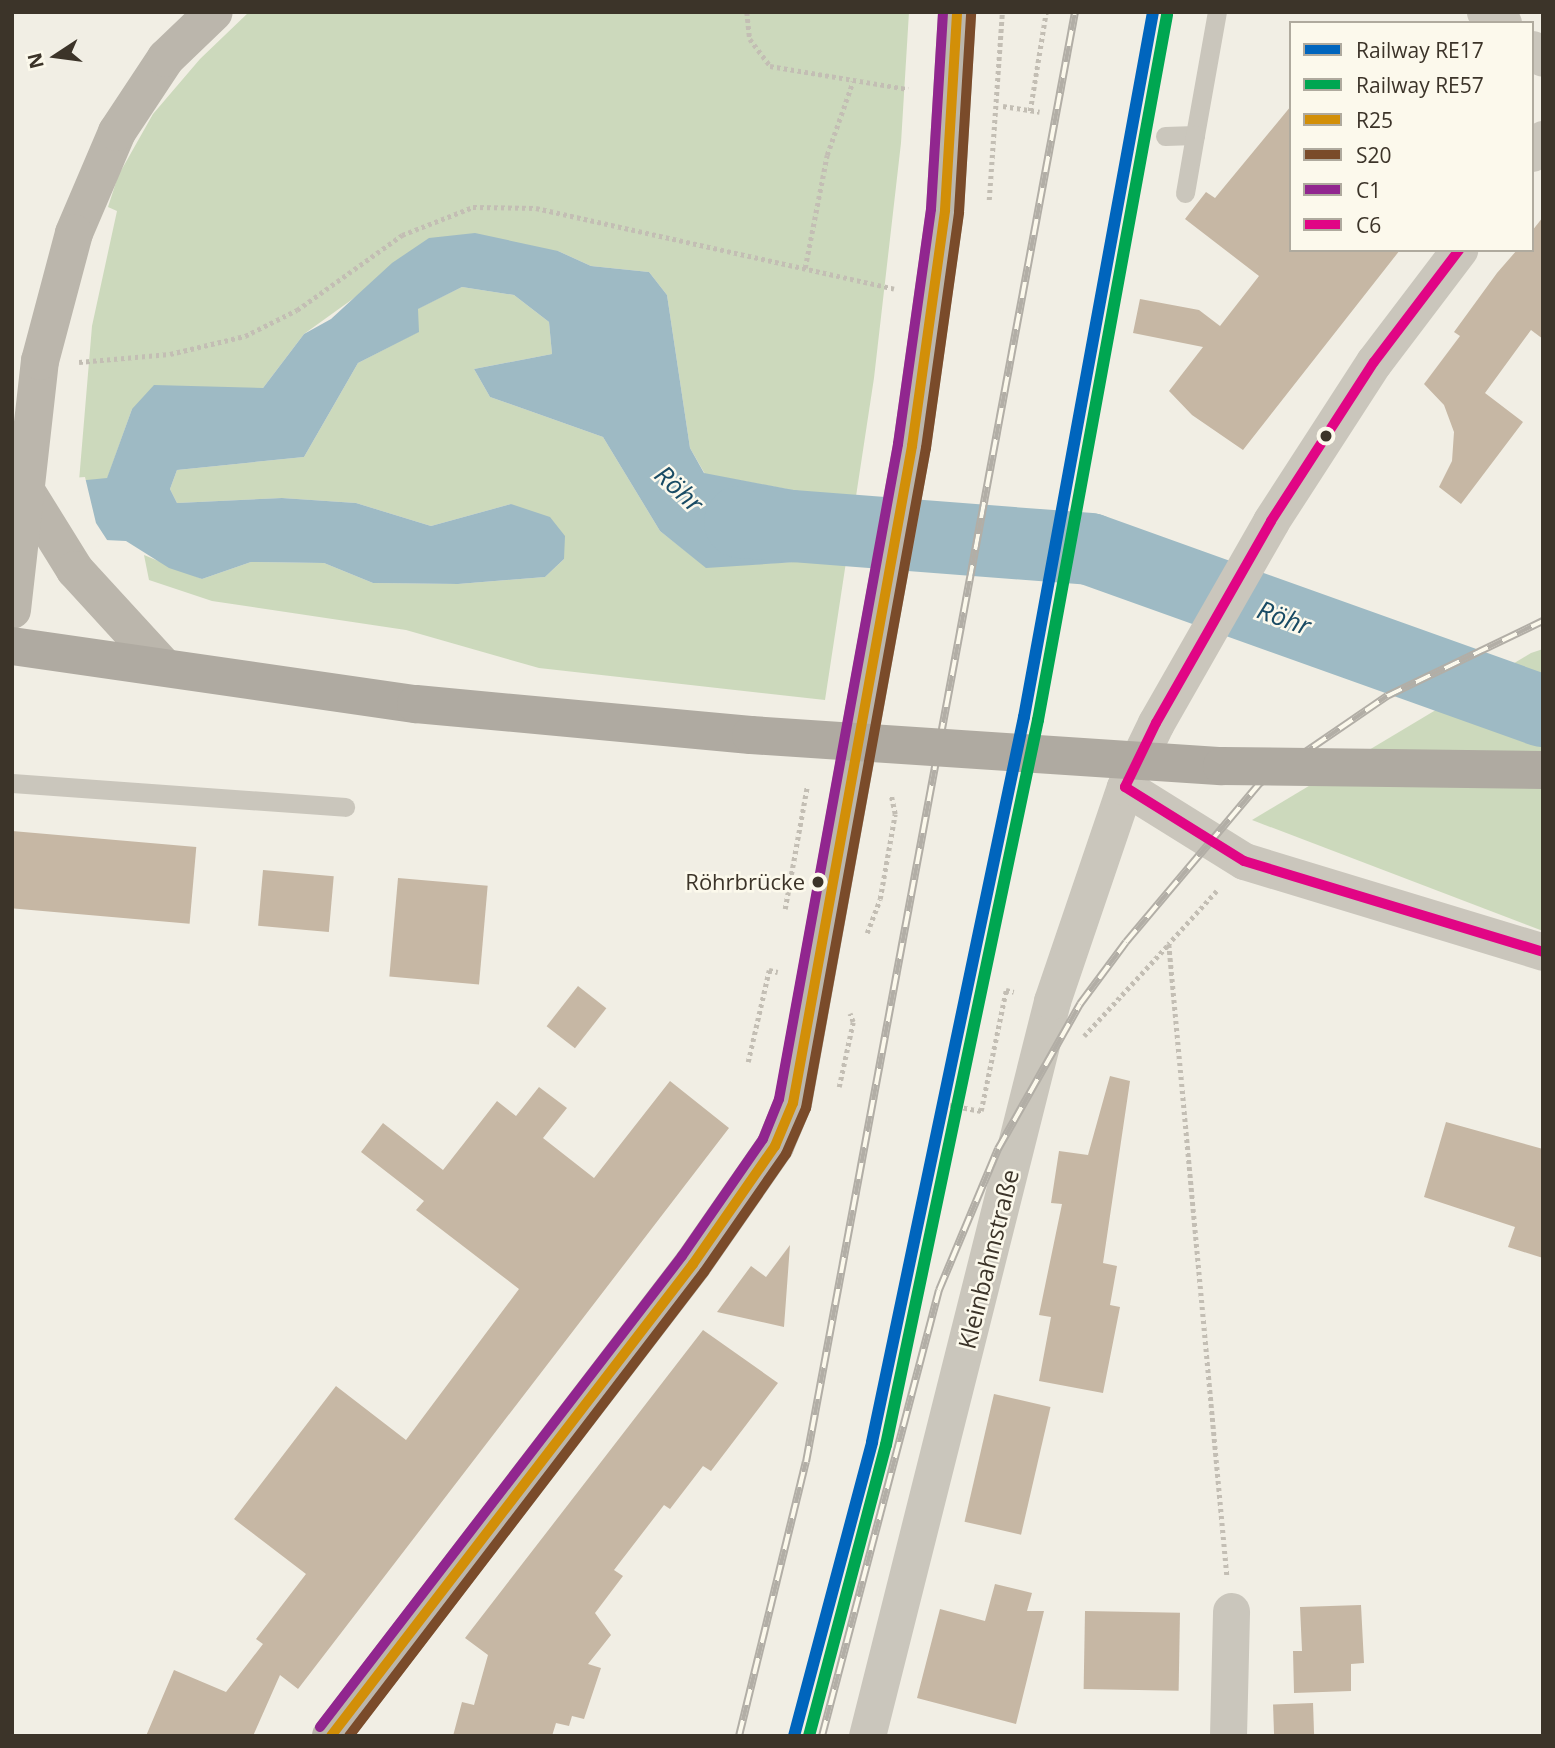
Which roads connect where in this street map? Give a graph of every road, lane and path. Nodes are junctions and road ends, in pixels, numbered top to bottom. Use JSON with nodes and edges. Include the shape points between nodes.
{"nodes":[{"id":1,"x":214,"y":12,"type":"edge"},
{"id":2,"x":747,"y":12,"type":"edge"},
{"id":3,"x":957,"y":12,"type":"edge"},
{"id":4,"x":1046,"y":12,"type":"edge"},
{"id":5,"x":1217,"y":12,"type":"edge"},
{"id":6,"x":853,"y":82,"type":"junction"},
{"id":7,"x":908,"y":89,"type":"dead end"},
{"id":8,"x":1003,"y":106,"type":"dead end"},
{"id":9,"x":1030,"y":111,"type":"junction"},
{"id":10,"x":1040,"y":112,"type":"dead end"},
{"id":11,"x":1195,"y":135,"type":"junction"},
{"id":12,"x":1165,"y":136,"type":"dead end"},
{"id":13,"x":1185,"y":193,"type":"dead end"},
{"id":14,"x":1457,"y":252,"type":"edge"},
{"id":15,"x":805,"y":268,"type":"junction"},
{"id":16,"x":901,"y":291,"type":"dead end"},
{"id":17,"x":69,"y":362,"type":"dead end"},
{"id":18,"x":26,"y":491,"type":"junction"},
{"id":19,"x":12,"y":610,"type":"edge"},
{"id":20,"x":12,"y":646,"type":"edge"},
{"id":21,"x":162,"y":665,"type":"junction"},
{"id":22,"x":1543,"y":769,"type":"edge"},
{"id":23,"x":12,"y":783,"type":"edge"},
{"id":24,"x":1125,"y":787,"type":"junction"},
{"id":25,"x":345,"y":807,"type":"dead end"},
{"id":26,"x":1244,"y":861,"type":"junction"},
{"id":27,"x":1169,"y":944,"type":"junction"},
{"id":28,"x":1543,"y":952,"type":"edge"},
{"id":29,"x":791,"y":976,"type":"dead end"},
{"id":30,"x":853,"y":1022,"type":"dead end"},
{"id":31,"x":1081,"y":1040,"type":"dead end"},
{"id":32,"x":993,"y":1045,"type":"dead end"},
{"id":33,"x":748,"y":1062,"type":"dead end"},
{"id":34,"x":841,"y":1083,"type":"dead end"},
{"id":35,"x":950,"y":1105,"type":"dead end"},
{"id":36,"x":1231,"y":1611,"type":"joint"},
{"id":37,"x":331,"y":1736,"type":"edge"},
{"id":38,"x":867,"y":1736,"type":"edge"},
{"id":39,"x":1227,"y":1736,"type":"edge"}],
"edges":[{"from":1,"to":18,"type":"street","bridge":true,"via":[[166,58],[117,132],[74,233],[40,361]]},
{"from":2,"to":6,"type":"path","via":[[750,39],[770,66]]},
{"from":3,"to":37,"type":"street","via":[[945,210],[912,446],[793,1103],[775,1146],[596,1394]]},
{"from":4,"to":9,"type":"path"},
{"from":5,"to":11,"type":"lane"},
{"from":6,"to":7,"type":"path"},
{"from":6,"to":15,"type":"path","via":[[827,155]]},
{"from":8,"to":9,"type":"path"},
{"from":9,"to":10,"type":"path"},
{"from":11,"to":12,"type":"lane"},
{"from":11,"to":13,"type":"lane"},
{"from":14,"to":24,"type":"street","name":"Kleinbahnstraße","via":[[1374,362],[1271,521],[1156,723]]},
{"from":15,"to":16,"type":"path"},
{"from":15,"to":17,"type":"path","via":[[536,208],[474,207],[402,235],[297,310],[245,336],[133,359]]},
{"from":18,"to":19,"type":"street"},
{"from":18,"to":21,"type":"street","via":[[75,570]]},
{"from":20,"to":21,"type":"main road"},
{"from":21,"to":22,"type":"main road","bridge":true,"via":[[416,704],[765,736],[1222,766]]},
{"from":23,"to":25,"type":"lane"},
{"from":24,"to":26,"type":"street"},
{"from":24,"to":38,"type":"street","name":"Kleinbahnstraße","via":[[1052,1001]]},
{"from":26,"to":27,"type":"path"},
{"from":26,"to":28,"type":"street"},
{"from":27,"to":31,"type":"path"},
{"from":27,"to":36,"type":"path"},
{"from":29,"to":33,"type":"path","via":[[769,970]]},
{"from":30,"to":34,"type":"path"},
{"from":32,"to":35,"type":"path","via":[[981,1111]]},
{"from":36,"to":39,"type":"street"}]}
